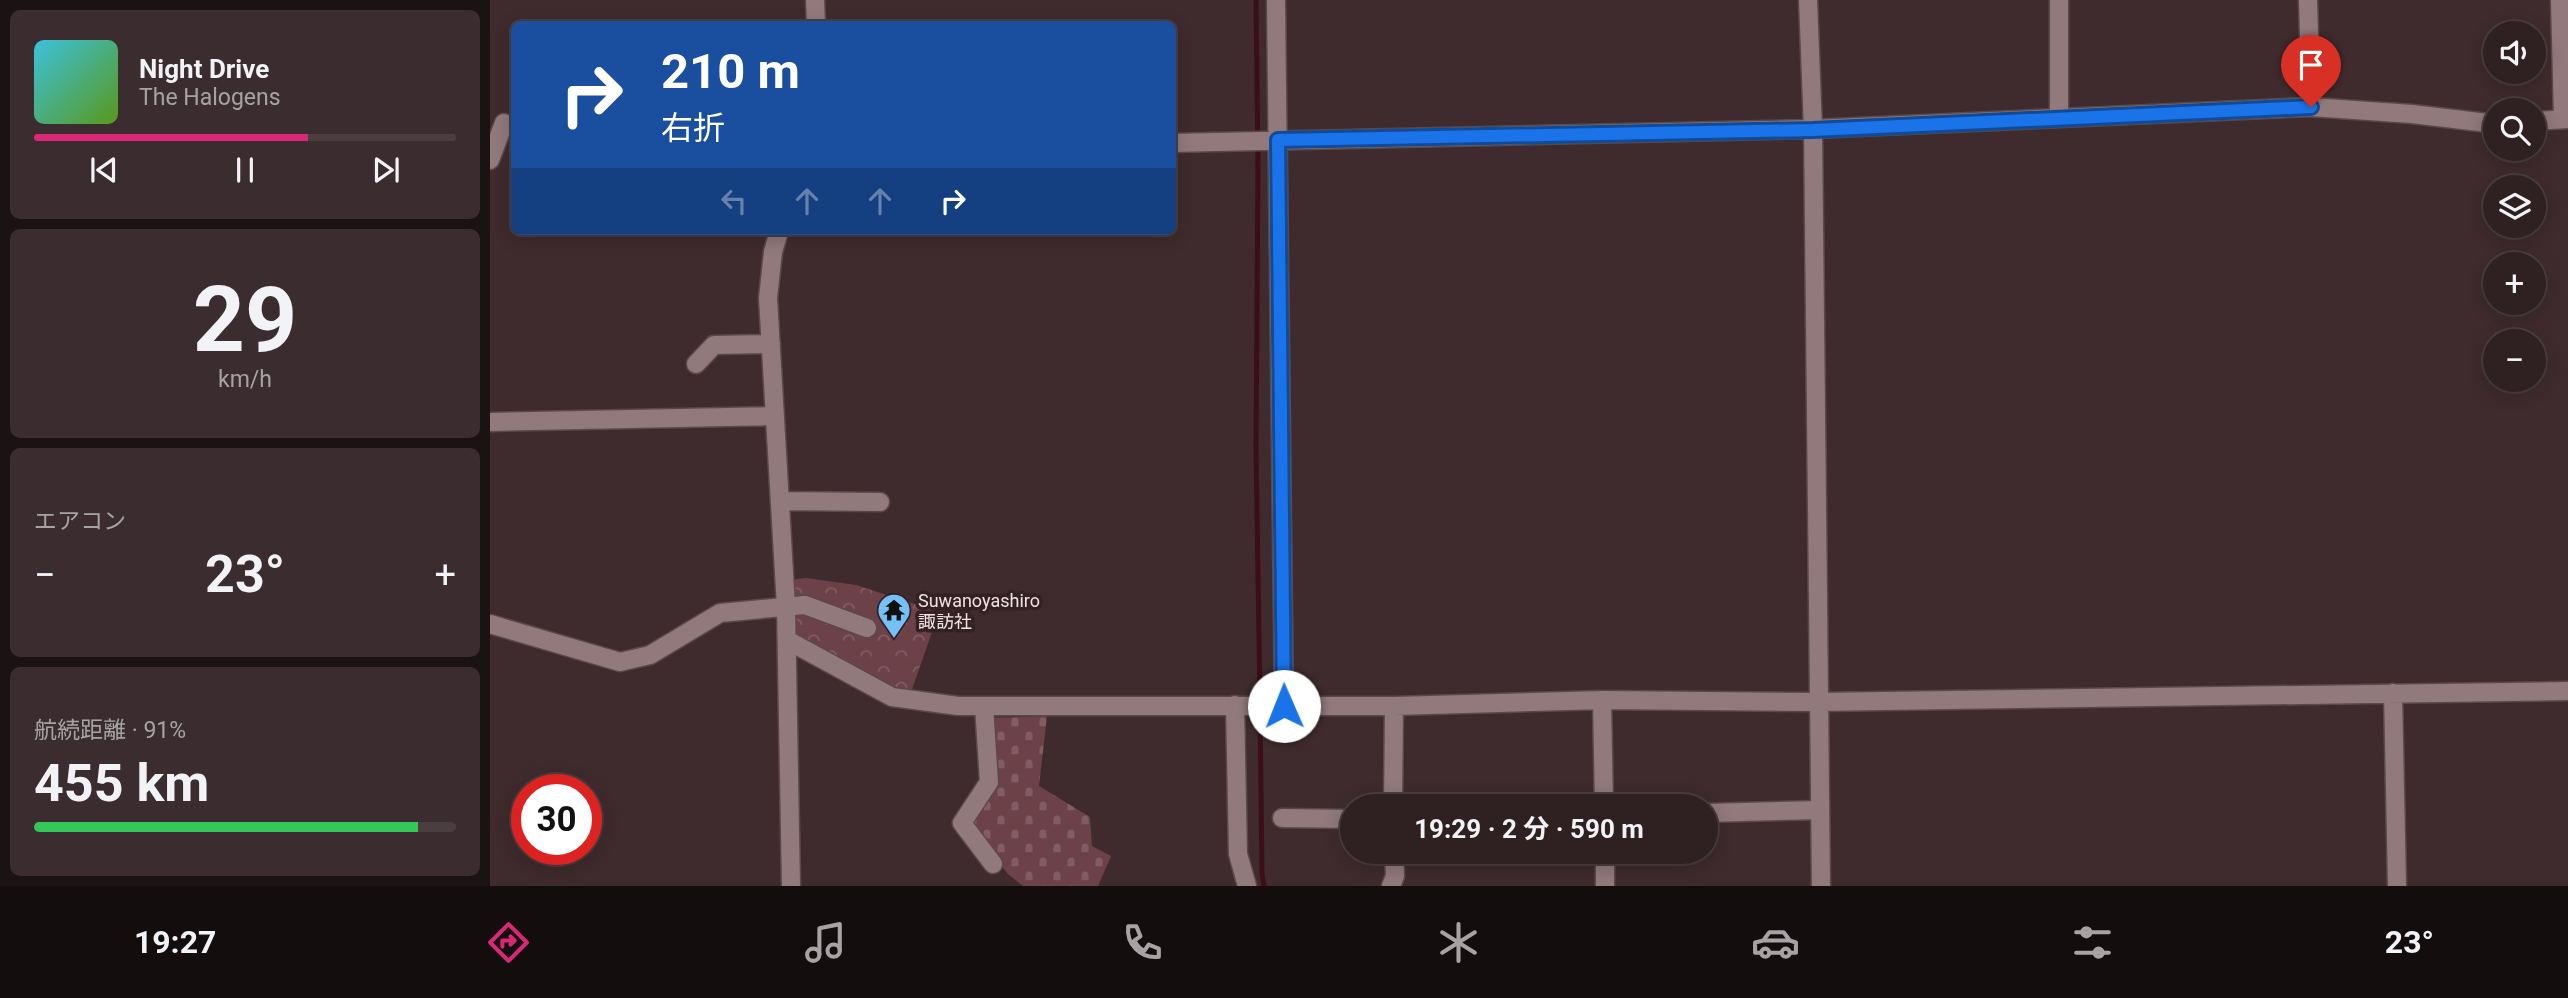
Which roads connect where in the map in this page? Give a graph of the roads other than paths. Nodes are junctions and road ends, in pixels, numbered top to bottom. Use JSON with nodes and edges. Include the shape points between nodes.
{"nodes":[{"id":1,"x":815,"y":0,"type":"edge"},
{"id":2,"x":1276,"y":0,"type":"edge"},
{"id":3,"x":1808,"y":0,"type":"edge"},
{"id":4,"x":2059,"y":0,"type":"edge"},
{"id":5,"x":2308,"y":0,"type":"edge"},
{"id":6,"x":2560,"y":0,"type":"edge"},
{"id":7,"x":816,"y":21,"type":"edge"},
{"id":8,"x":2311,"y":107,"type":"junction"},
{"id":9,"x":2060,"y":118,"type":"junction"},
{"id":10,"x":2566,"y":119,"type":"edge"},
{"id":11,"x":2546,"y":120,"type":"edge"},
{"id":12,"x":503,"y":122,"type":"edge"},
{"id":13,"x":2483,"y":122,"type":"edge"},
{"id":14,"x":1813,"y":130,"type":"junction"},
{"id":15,"x":1278,"y":140,"type":"junction"},
{"id":16,"x":1176,"y":143,"type":"edge"},
{"id":17,"x":490,"y":160,"type":"edge"},
{"id":18,"x":778,"y":235,"type":"edge"},
{"id":19,"x":771,"y":344,"type":"junction"},
{"id":20,"x":696,"y":364,"type":"dead end"},
{"id":21,"x":775,"y":416,"type":"junction"},
{"id":22,"x":490,"y":422,"type":"edge"},
{"id":23,"x":780,"y":501,"type":"junction"},
{"id":24,"x":880,"y":502,"type":"dead end"},
{"id":25,"x":786,"y":607,"type":"junction"},
{"id":26,"x":490,"y":624,"type":"edge"},
{"id":27,"x":867,"y":628,"type":"dead end"},
{"id":28,"x":787,"y":640,"type":"junction"},
{"id":29,"x":2568,"y":691,"type":"edge"},
{"id":30,"x":2393,"y":693,"type":"junction"},
{"id":31,"x":1602,"y":700,"type":"junction"},
{"id":32,"x":1818,"y":702,"type":"junction"},
{"id":33,"x":984,"y":705,"type":"junction"},
{"id":34,"x":1235,"y":705,"type":"junction"},
{"id":35,"x":1280,"y":705,"type":"junction"},
{"id":36,"x":1394,"y":706,"type":"junction"},
{"id":37,"x":1393,"y":794,"type":"edge"},
{"id":38,"x":1604,"y":794,"type":"edge"},
{"id":39,"x":1820,"y":810,"type":"junction"},
{"id":40,"x":1718,"y":813,"type":"edge"},
{"id":41,"x":1282,"y":818,"type":"dead end"},
{"id":42,"x":1340,"y":819,"type":"edge"},
{"id":43,"x":993,"y":864,"type":"dead end"},
{"id":44,"x":1394,"y":864,"type":"edge"},
{"id":45,"x":1605,"y":864,"type":"edge"},
{"id":46,"x":2397,"y":885,"type":"edge"},
{"id":47,"x":790,"y":886,"type":"edge"},
{"id":48,"x":1247,"y":886,"type":"edge"},
{"id":49,"x":1391,"y":886,"type":"edge"},
{"id":50,"x":1605,"y":886,"type":"edge"},
{"id":51,"x":1821,"y":886,"type":"edge"}],
"edges":[{"from":1,"to":7,"type":"street"},
{"from":2,"to":15,"type":"street"},
{"from":3,"to":14,"type":"street"},
{"from":4,"to":9,"type":"street"},
{"from":5,"to":8,"type":"street"},
{"from":6,"to":10,"type":"street"},
{"from":8,"to":9,"type":"street"},
{"from":8,"to":13,"type":"street"},
{"from":9,"to":14,"type":"street"},
{"from":10,"to":11,"type":"street"},
{"from":12,"to":17,"type":"street"},
{"from":14,"to":15,"type":"street"},
{"from":14,"to":32,"type":"street"},
{"from":15,"to":16,"type":"street"},
{"from":15,"to":35,"type":"street"},
{"from":18,"to":19,"type":"street","via":[[768,298]]},
{"from":19,"to":20,"type":"street","via":[[714,345]]},
{"from":19,"to":21,"type":"street"},
{"from":21,"to":22,"type":"street"},
{"from":21,"to":23,"type":"street"},
{"from":23,"to":24,"type":"street"},
{"from":23,"to":25,"type":"street"},
{"from":25,"to":26,"type":"street","via":[[720,613],[650,655],[620,662]]},
{"from":25,"to":27,"type":"street","via":[[805,605]]},
{"from":25,"to":28,"type":"street"},
{"from":28,"to":33,"type":"street","via":[[892,697]]},
{"from":28,"to":47,"type":"street"},
{"from":29,"to":30,"type":"street"},
{"from":30,"to":32,"type":"street"},
{"from":30,"to":46,"type":"street"},
{"from":31,"to":32,"type":"street"},
{"from":31,"to":36,"type":"street"},
{"from":31,"to":38,"type":"street"},
{"from":32,"to":39,"type":"street"},
{"from":33,"to":34,"type":"street"},
{"from":33,"to":43,"type":"street","via":[[989,782],[962,823]]},
{"from":34,"to":35,"type":"street"},
{"from":34,"to":48,"type":"street","via":[[1238,854]]},
{"from":35,"to":36,"type":"street"},
{"from":36,"to":37,"type":"street"},
{"from":39,"to":40,"type":"street"},
{"from":39,"to":51,"type":"street"},
{"from":41,"to":42,"type":"street"},
{"from":44,"to":49,"type":"street"},
{"from":45,"to":50,"type":"street"}]}
